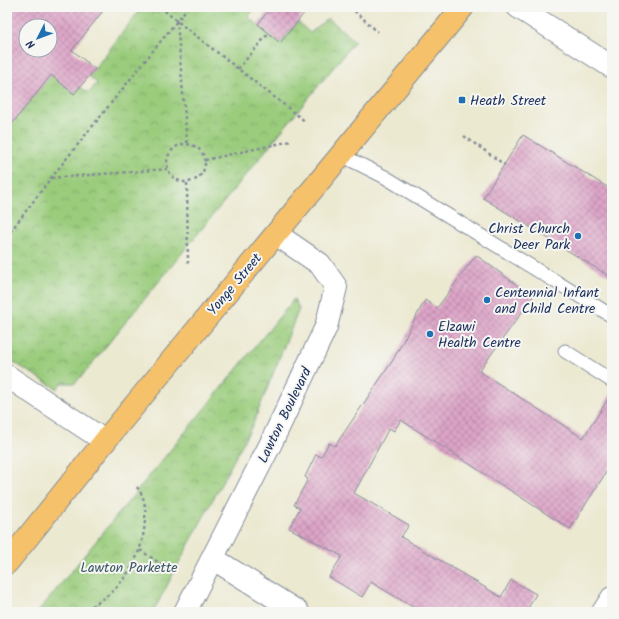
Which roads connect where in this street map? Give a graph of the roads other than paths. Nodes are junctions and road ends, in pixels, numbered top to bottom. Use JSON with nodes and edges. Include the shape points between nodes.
{"nodes":[{"id":1,"x":463,"y":7,"type":"edge"},
{"id":2,"x":518,"y":7,"type":"edge"},
{"id":3,"x":612,"y":67,"type":"edge"},
{"id":4,"x":341,"y":155,"type":"junction"},
{"id":5,"x":276,"y":234,"type":"junction"},
{"id":6,"x":612,"y":316,"type":"edge"},
{"id":7,"x":565,"y":351,"type":"dead end"},
{"id":8,"x":7,"y":376,"type":"edge"},
{"id":9,"x":612,"y":381,"type":"edge"},
{"id":10,"x":105,"y":441,"type":"junction"},
{"id":11,"x":212,"y":558,"type":"junction"},
{"id":12,"x":7,"y":563,"type":"edge"},
{"id":13,"x":612,"y":598,"type":"edge"},
{"id":14,"x":185,"y":612,"type":"edge"},
{"id":15,"x":298,"y":612,"type":"edge"},
{"id":16,"x":603,"y":612,"type":"edge"}],
"edges":[{"from":1,"to":4,"type":"main road","name":"Yonge Street"},
{"from":2,"to":3,"type":"street"},
{"from":4,"to":5,"type":"main road","name":"Yonge Street"},
{"from":4,"to":6,"type":"lane","via":[[385,177]]},
{"from":5,"to":10,"type":"main road","name":"Yonge Street"},
{"from":5,"to":11,"type":"street","name":"Lawton Boulevard","via":[[320,264],[336,287],[326,327],[270,445]]},
{"from":7,"to":9,"type":"lane"},
{"from":8,"to":10,"type":"street"},
{"from":10,"to":12,"type":"main road","name":"Yonge Street"},
{"from":11,"to":14,"type":"street","name":"Lawton Boulevard"},
{"from":11,"to":15,"type":"street"},
{"from":13,"to":16,"type":"street"}]}
